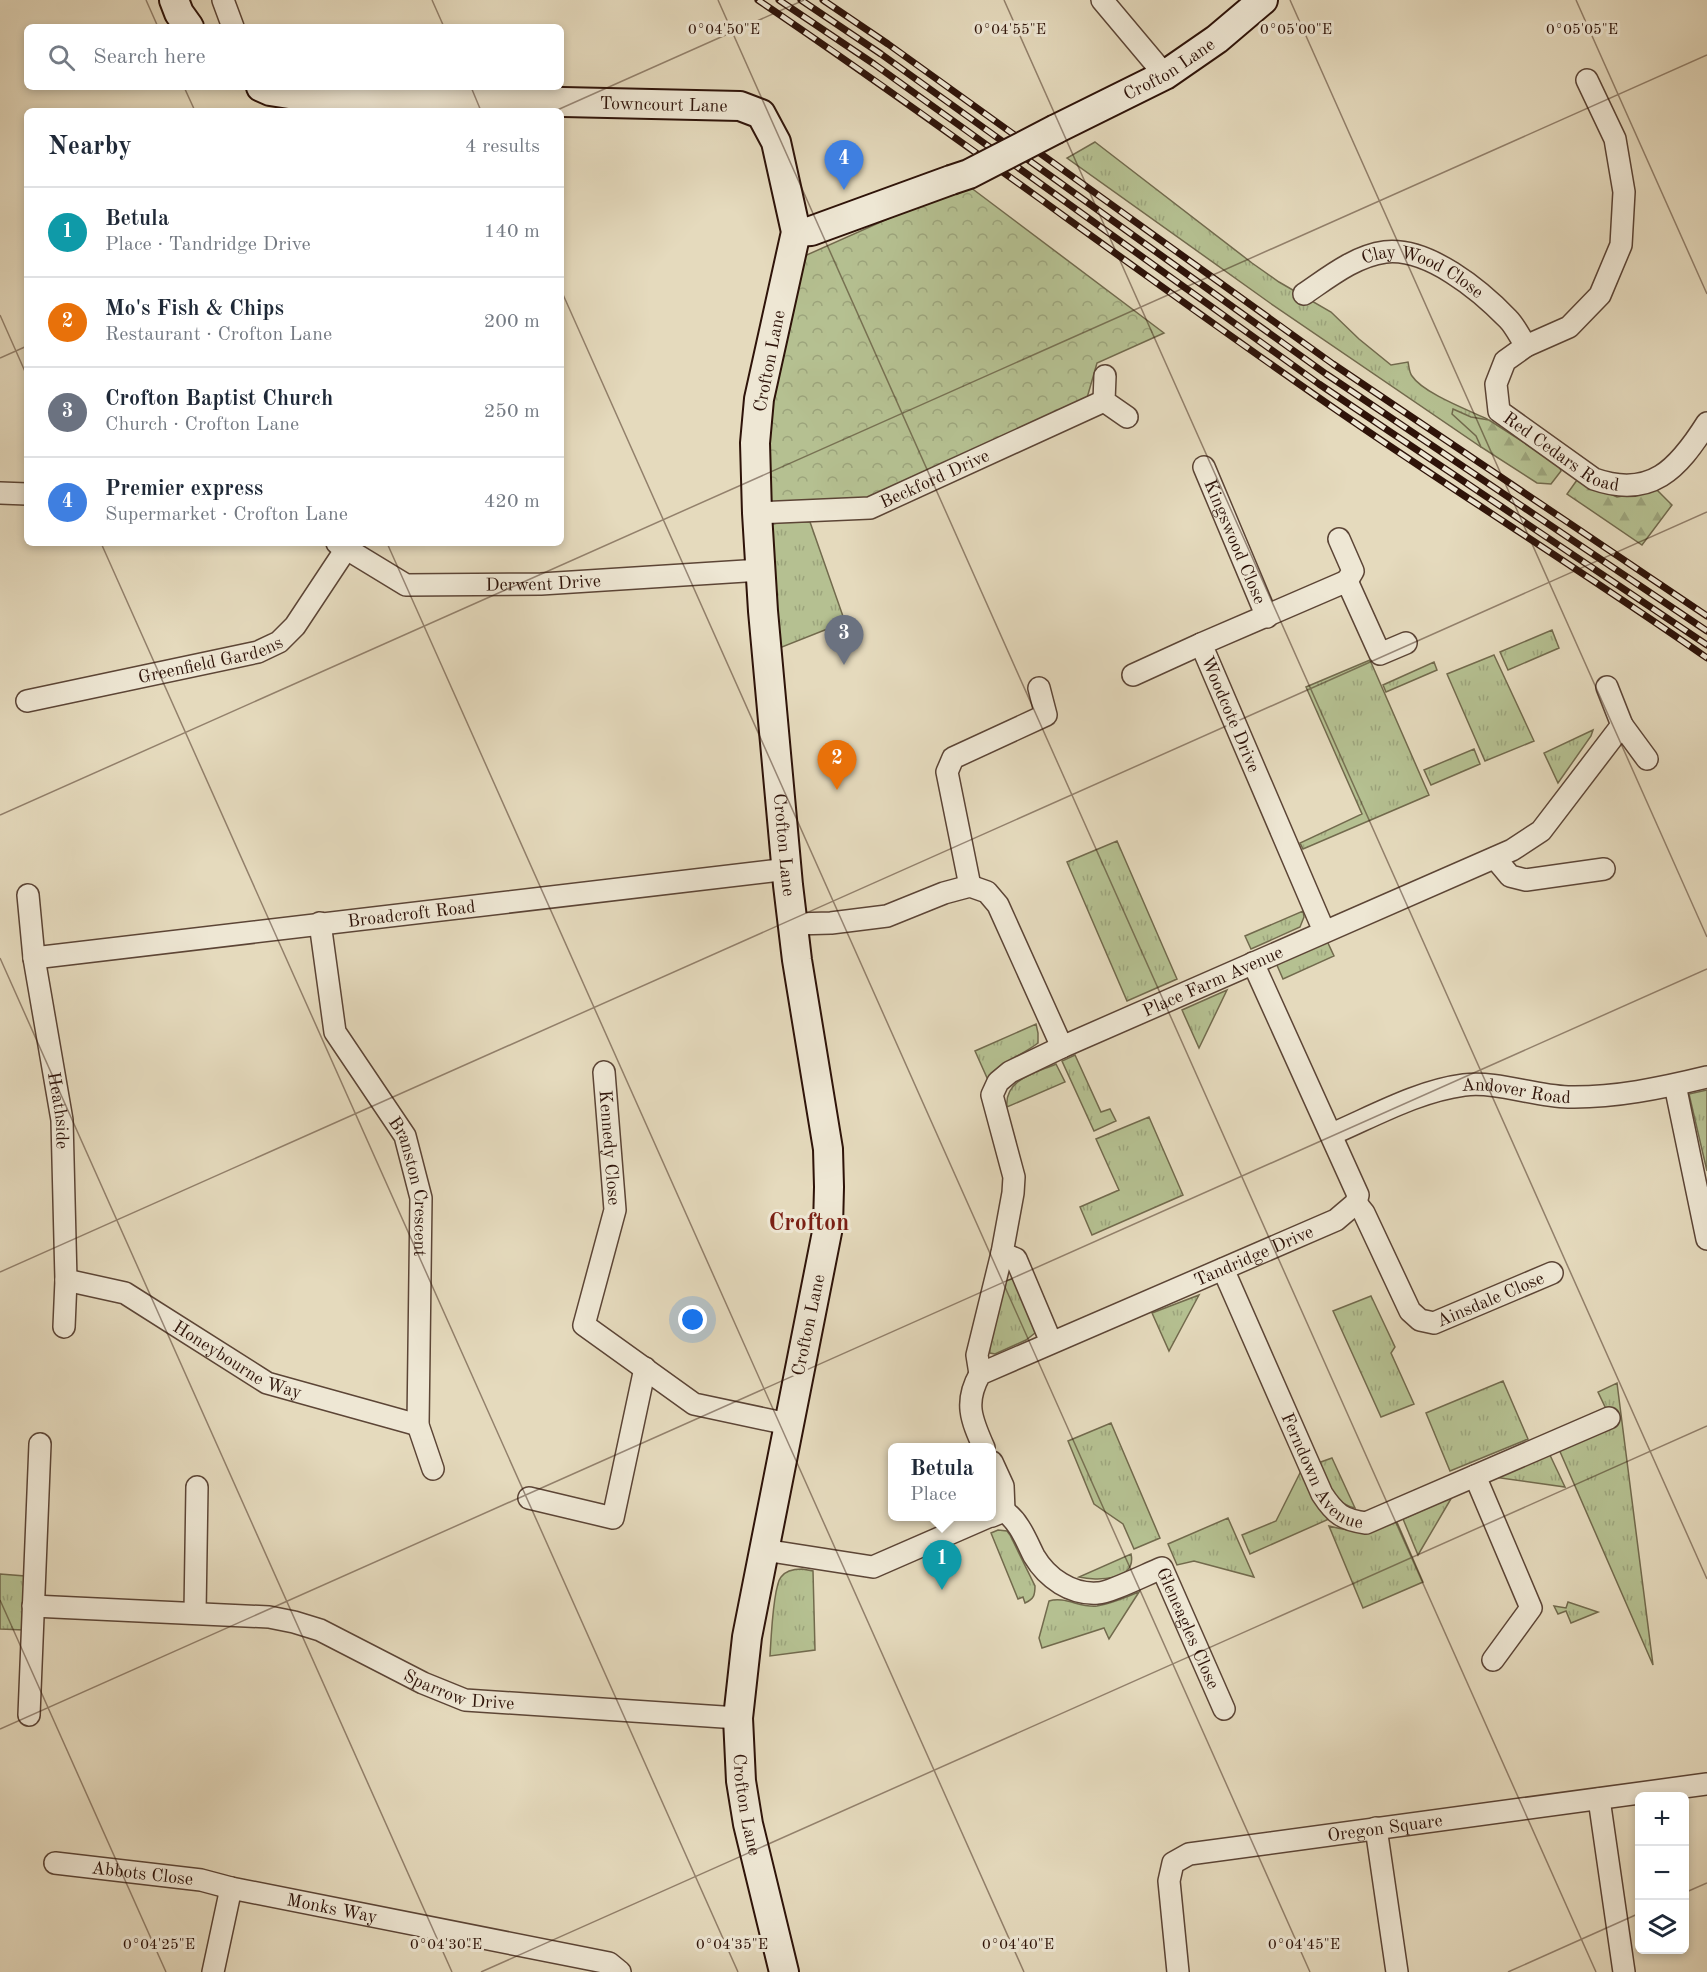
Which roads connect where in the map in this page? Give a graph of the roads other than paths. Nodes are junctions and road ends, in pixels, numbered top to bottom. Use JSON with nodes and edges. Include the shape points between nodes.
{"nodes":[{"id":1,"x":174,"y":0,"type":"edge"},
{"id":2,"x":223,"y":0,"type":"edge"},
{"id":3,"x":1102,"y":0,"type":"edge"},
{"id":4,"x":1263,"y":0,"type":"edge"},
{"id":5,"x":187,"y":24,"type":"edge"},
{"id":6,"x":232,"y":24,"type":"edge"},
{"id":7,"x":1165,"y":75,"type":"junction"},
{"id":8,"x":1587,"y":80,"type":"dead end"},
{"id":9,"x":268,"y":90,"type":"edge"},
{"id":10,"x":796,"y":232,"type":"junction"},
{"id":11,"x":1304,"y":294,"type":"dead end"},
{"id":12,"x":1526,"y":346,"type":"junction"},
{"id":13,"x":1105,"y":376,"type":"dead end"},
{"id":14,"x":1104,"y":401,"type":"junction"},
{"id":15,"x":1127,"y":417,"type":"dead end"},
{"id":16,"x":1707,"y":423,"type":"edge"},
{"id":17,"x":1204,"y":467,"type":"dead end"},
{"id":18,"x":0,"y":493,"type":"edge"},
{"id":19,"x":24,"y":494,"type":"edge"},
{"id":20,"x":757,"y":513,"type":"junction"},
{"id":21,"x":1339,"y":538,"type":"dead end"},
{"id":22,"x":342,"y":546,"type":"edge"},
{"id":23,"x":760,"y":570,"type":"junction"},
{"id":24,"x":1347,"y":581,"type":"junction"},
{"id":25,"x":1267,"y":616,"type":"junction"},
{"id":26,"x":1406,"y":642,"type":"dead end"},
{"id":27,"x":1201,"y":644,"type":"junction"},
{"id":28,"x":1133,"y":675,"type":"dead end"},
{"id":29,"x":1607,"y":687,"type":"dead end"},
{"id":30,"x":1040,"y":688,"type":"dead end"},
{"id":31,"x":27,"y":701,"type":"dead end"},
{"id":32,"x":1623,"y":725,"type":"junction"},
{"id":33,"x":1647,"y":759,"type":"dead end"},
{"id":34,"x":1495,"y":858,"type":"junction"},
{"id":35,"x":788,"y":869,"type":"junction"},
{"id":36,"x":1604,"y":869,"type":"dead end"},
{"id":37,"x":970,"y":886,"type":"junction"},
{"id":38,"x":28,"y":895,"type":"dead end"},
{"id":39,"x":320,"y":923,"type":"junction"},
{"id":40,"x":794,"y":924,"type":"junction"},
{"id":41,"x":1324,"y":931,"type":"junction"},
{"id":42,"x":34,"y":958,"type":"junction"},
{"id":43,"x":1253,"y":963,"type":"junction"},
{"id":44,"x":1062,"y":1047,"type":"junction"},
{"id":45,"x":604,"y":1072,"type":"dead end"},
{"id":46,"x":1707,"y":1077,"type":"edge"},
{"id":47,"x":1675,"y":1085,"type":"junction"},
{"id":48,"x":1332,"y":1134,"type":"junction"},
{"id":49,"x":1356,"y":1203,"type":"junction"},
{"id":50,"x":1707,"y":1239,"type":"edge"},
{"id":51,"x":1002,"y":1253,"type":"junction"},
{"id":52,"x":1223,"y":1269,"type":"junction"},
{"id":53,"x":1552,"y":1273,"type":"dead end"},
{"id":54,"x":66,"y":1280,"type":"junction"},
{"id":55,"x":64,"y":1328,"type":"dead end"},
{"id":56,"x":1051,"y":1342,"type":"junction"},
{"id":57,"x":645,"y":1368,"type":"junction"},
{"id":58,"x":980,"y":1374,"type":"junction"},
{"id":59,"x":1609,"y":1418,"type":"dead end"},
{"id":60,"x":788,"y":1424,"type":"junction"},
{"id":61,"x":417,"y":1425,"type":"junction"},
{"id":62,"x":982,"y":1443,"type":"edge"},
{"id":63,"x":40,"y":1444,"type":"dead end"},
{"id":64,"x":433,"y":1469,"type":"dead end"},
{"id":65,"x":996,"y":1471,"type":"edge"},
{"id":66,"x":1475,"y":1476,"type":"junction"},
{"id":67,"x":197,"y":1487,"type":"dead end"},
{"id":68,"x":529,"y":1498,"type":"dead end"},
{"id":69,"x":996,"y":1510,"type":"edge"},
{"id":70,"x":996,"y":1514,"type":"edge"},
{"id":71,"x":979,"y":1521,"type":"edge"},
{"id":72,"x":764,"y":1550,"type":"junction"},
{"id":73,"x":33,"y":1606,"type":"junction"},
{"id":74,"x":195,"y":1613,"type":"junction"},
{"id":75,"x":1494,"y":1660,"type":"dead end"},
{"id":76,"x":1224,"y":1708,"type":"dead end"},
{"id":77,"x":28,"y":1715,"type":"dead end"},
{"id":78,"x":738,"y":1718,"type":"junction"},
{"id":79,"x":1707,"y":1784,"type":"edge"},
{"id":80,"x":1599,"y":1799,"type":"junction"},
{"id":81,"x":1377,"y":1828,"type":"junction"},
{"id":82,"x":55,"y":1863,"type":"dead end"},
{"id":83,"x":231,"y":1888,"type":"junction"},
{"id":84,"x":213,"y":1972,"type":"edge"},
{"id":85,"x":620,"y":1972,"type":"edge"},
{"id":86,"x":784,"y":1972,"type":"edge"},
{"id":87,"x":1178,"y":1972,"type":"edge"},
{"id":88,"x":1397,"y":1972,"type":"edge"},
{"id":89,"x":1624,"y":1972,"type":"edge"}],
"edges":[{"from":1,"to":5,"type":"street"},
{"from":2,"to":6,"type":"street"},
{"from":3,"to":7,"type":"street"},
{"from":4,"to":7,"type":"street","name":"Crofton Lane","via":[[1217,39]]},
{"from":7,"to":10,"type":"street","name":"Crofton Lane","bridge":true,"via":[[969,174],[812,231]]},
{"from":8,"to":12,"type":"street","name":"Red Cedars Road","via":[[1615,139],[1624,192],[1621,245],[1600,295],[1569,327]]},
{"from":9,"to":10,"type":"street","name":"Towncourt Lane","via":[[302,96],[740,106],[761,114],[776,142]]},
{"from":10,"to":20,"type":"street","name":"Crofton Lane","via":[[759,399],[755,443]]},
{"from":11,"to":12,"type":"street","name":"Clay Wood Close","via":[[1352,262],[1385,252],[1412,253],[1473,289],[1510,320]]},
{"from":12,"to":16,"type":"street","name":"Red Cedars Road","via":[[1505,361],[1496,384],[1498,411],[1594,479],[1633,487],[1654,480],[1691,449]]},
{"from":13,"to":14,"type":"street"},
{"from":14,"to":15,"type":"street"},
{"from":14,"to":20,"type":"street","name":"Beckford Drive","via":[[870,508]]},
{"from":17,"to":25,"type":"street","name":"Kingswood Close"},
{"from":18,"to":19,"type":"street"},
{"from":20,"to":23,"type":"street","name":"Crofton Lane"},
{"from":21,"to":24,"type":"street","via":[[1353,571]]},
{"from":22,"to":23,"type":"street","name":"Derwent Drive","via":[[406,585],[541,584]]},
{"from":22,"to":31,"type":"street","name":"Greenfield Gardens","via":[[296,626],[279,642],[258,652]]},
{"from":23,"to":35,"type":"street","name":"Crofton Lane"},
{"from":24,"to":25,"type":"street","name":"Woodcote Drive"},
{"from":24,"to":26,"type":"street","via":[[1380,654]]},
{"from":25,"to":27,"type":"street","name":"Woodcote Drive"},
{"from":27,"to":28,"type":"street"},
{"from":27,"to":41,"type":"street","name":"Woodcote Drive"},
{"from":29,"to":32,"type":"street"},
{"from":30,"to":37,"type":"street","via":[[1046,715],[953,758],[947,772]]},
{"from":32,"to":33,"type":"street"},
{"from":32,"to":34,"type":"street","name":"Place Farm Avenue","via":[[1541,831]]},
{"from":34,"to":36,"type":"street","via":[[1510,876],[1526,880]]},
{"from":34,"to":41,"type":"street","name":"Place Farm Avenue"},
{"from":35,"to":39,"type":"street","name":"Broadcroft Road"},
{"from":35,"to":40,"type":"street","name":"Crofton Lane"},
{"from":37,"to":40,"type":"street","via":[[887,916]]},
{"from":37,"to":44,"type":"street","via":[[987,892],[998,905]]},
{"from":38,"to":42,"type":"street","name":"Heathside"},
{"from":39,"to":42,"type":"street","name":"Broadcroft Road"},
{"from":39,"to":61,"type":"street","name":"Branston Crescent","via":[[335,1032],[405,1136],[421,1198]]},
{"from":40,"to":60,"type":"street","name":"Crofton Lane","via":[[828,1149],[829,1187],[828,1227]]},
{"from":41,"to":43,"type":"street","name":"Place Farm Avenue"},
{"from":42,"to":54,"type":"street","name":"Heathside","via":[[62,1120]]},
{"from":43,"to":44,"type":"street","name":"Place Farm Avenue"},
{"from":43,"to":48,"type":"street"},
{"from":44,"to":51,"type":"street","name":"Place Farm Avenue","via":[[1010,1072],[998,1082],[992,1095],[1014,1177]]},
{"from":45,"to":57,"type":"street","name":"Kennedy Close","via":[[615,1210],[584,1325]]},
{"from":46,"to":47,"type":"street","name":"Andover Road"},
{"from":47,"to":48,"type":"street","name":"Andover Road","via":[[1565,1097],[1480,1084],[1461,1085],[1426,1094]]},
{"from":47,"to":50,"type":"street"},
{"from":48,"to":49,"type":"street","via":[[1358,1194]]},
{"from":49,"to":52,"type":"street","name":"Tandridge Drive","via":[[1336,1220]]},
{"from":49,"to":53,"type":"street","name":"Ainsdale Close","via":[[1410,1311],[1420,1320],[1434,1323]]},
{"from":51,"to":56,"type":"street","via":[[1016,1259]]},
{"from":51,"to":58,"type":"street","via":[[976,1355]]},
{"from":52,"to":56,"type":"street","name":"Tandridge Drive"},
{"from":52,"to":66,"type":"street","name":"Ferndown Avenue","via":[[1322,1494],[1337,1513],[1349,1520],[1366,1522]]},
{"from":54,"to":55,"type":"street","name":"Heathside"},
{"from":54,"to":61,"type":"street","name":"Honeybourne Way","via":[[125,1293],[267,1383]]},
{"from":56,"to":58,"type":"street","name":"Tandridge Drive"},
{"from":57,"to":60,"type":"street","name":"Kennedy Close","via":[[694,1404]]},
{"from":57,"to":68,"type":"street","via":[[613,1518]]},
{"from":58,"to":62,"type":"street","via":[[970,1402],[971,1417]]},
{"from":59,"to":66,"type":"street","name":"Ferndown Avenue"},
{"from":60,"to":72,"type":"street","name":"Crofton Lane"},
{"from":61,"to":64,"type":"street","name":"Branston Crescent"},
{"from":63,"to":73,"type":"street"},
{"from":65,"to":69,"type":"street","via":[[1003,1486]]},
{"from":66,"to":75,"type":"street","via":[[1531,1608]]},
{"from":67,"to":74,"type":"street"},
{"from":70,"to":76,"type":"street","name":"Gleneagles Close","via":[[1013,1517],[1039,1564],[1051,1578],[1075,1590],[1100,1594],[1162,1568]]},
{"from":71,"to":72,"type":"street","via":[[873,1567]]},
{"from":72,"to":78,"type":"street","name":"Crofton Lane","via":[[747,1637]]},
{"from":73,"to":74,"type":"street","name":"Sparrow Drive"},
{"from":73,"to":77,"type":"street"},
{"from":74,"to":78,"type":"street","name":"Sparrow Drive","via":[[269,1617],[320,1630],[465,1700]]},
{"from":78,"to":86,"type":"street","name":"Crofton Lane","via":[[748,1824]]},
{"from":79,"to":80,"type":"street","name":"Oregon Square"},
{"from":80,"to":81,"type":"street","name":"Oregon Square"},
{"from":80,"to":89,"type":"street"},
{"from":81,"to":87,"type":"street","name":"Oregon Square","via":[[1189,1854],[1173,1863],[1169,1881]]},
{"from":81,"to":88,"type":"street"},
{"from":82,"to":83,"type":"street","name":"Abbots Close","via":[[201,1880]]},
{"from":83,"to":84,"type":"street"},
{"from":83,"to":85,"type":"street","name":"Monks Way","via":[[609,1963]]}]}
